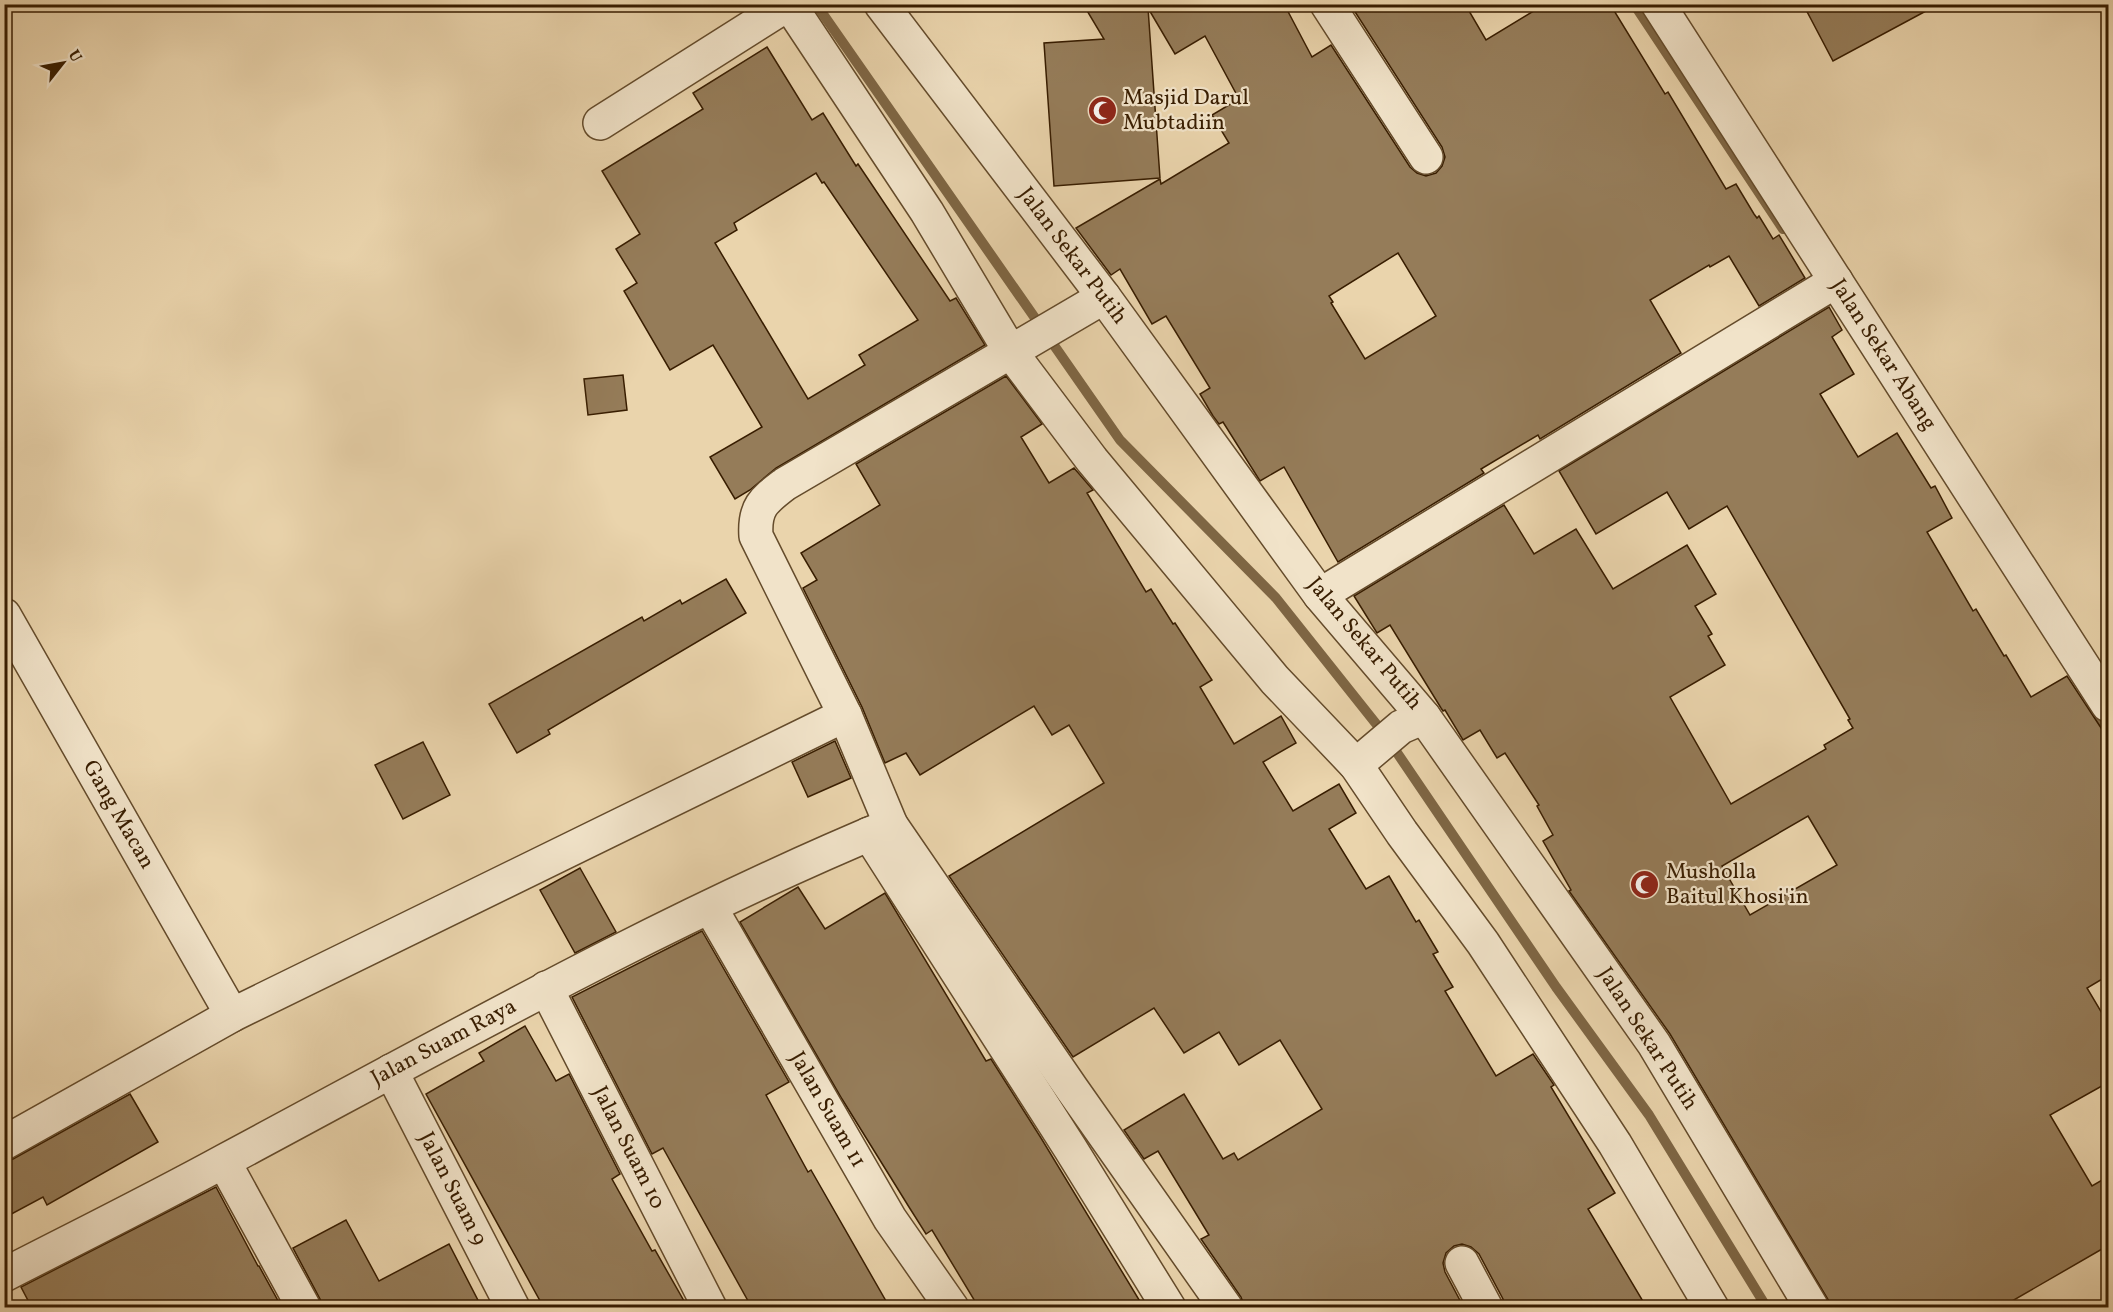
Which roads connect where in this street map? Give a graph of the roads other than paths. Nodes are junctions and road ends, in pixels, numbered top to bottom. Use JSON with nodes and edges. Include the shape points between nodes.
{"nodes":[{"id":1,"x":788,"y":4,"type":"edge"},
{"id":2,"x":881,"y":4,"type":"edge"},
{"id":3,"x":1327,"y":4,"type":"edge"},
{"id":4,"x":1658,"y":4,"type":"edge"},
{"id":5,"x":600,"y":123,"type":"dead end"},
{"id":6,"x":1426,"y":157,"type":"dead end"},
{"id":7,"x":1825,"y":288,"type":"junction"},
{"id":8,"x":1104,"y":297,"type":"junction"},
{"id":9,"x":1015,"y":348,"type":"junction"},
{"id":10,"x":1320,"y":595,"type":"junction"},
{"id":11,"x":4,"y":615,"type":"edge"},
{"id":12,"x":2109,"y":705,"type":"edge"},
{"id":13,"x":845,"y":716,"type":"junction"},
{"id":14,"x":1413,"y":722,"type":"junction"},
{"id":15,"x":1364,"y":758,"type":"junction"},
{"id":16,"x":880,"y":829,"type":"junction"},
{"id":17,"x":710,"y":907,"type":"junction"},
{"id":18,"x":546,"y":988,"type":"junction"},
{"id":19,"x":232,"y":1015,"type":"junction"},
{"id":20,"x":391,"y":1071,"type":"junction"},
{"id":21,"x":4,"y":1143,"type":"edge"},
{"id":22,"x":224,"y":1162,"type":"junction"},
{"id":23,"x":890,"y":1219,"type":"junction"},
{"id":24,"x":1462,"y":1263,"type":"dead end"},
{"id":25,"x":4,"y":1275,"type":"edge"},
{"id":26,"x":304,"y":1308,"type":"edge"},
{"id":27,"x":513,"y":1308,"type":"edge"},
{"id":28,"x":710,"y":1308,"type":"edge"},
{"id":29,"x":929,"y":1308,"type":"edge"},
{"id":30,"x":952,"y":1308,"type":"edge"},
{"id":31,"x":1169,"y":1308,"type":"edge"},
{"id":32,"x":1226,"y":1308,"type":"edge"},
{"id":33,"x":1486,"y":1308,"type":"edge"},
{"id":34,"x":1712,"y":1308,"type":"edge"},
{"id":35,"x":1812,"y":1308,"type":"edge"}],
"edges":[{"from":1,"to":5,"type":"street"},
{"from":1,"to":9,"type":"street"},
{"from":2,"to":8,"type":"street","name":"Jalan Sekar Putih"},
{"from":3,"to":6,"type":"street"},
{"from":4,"to":7,"type":"street","name":"Jalan Sekar Abang"},
{"from":7,"to":10,"type":"street"},
{"from":7,"to":12,"type":"street","name":"Jalan Sekar Abang"},
{"from":8,"to":9,"type":"street"},
{"from":8,"to":10,"type":"street","name":"Jalan Sekar Putih"},
{"from":9,"to":13,"type":"street","via":[[785,484],[765,500],[754,518],[756,536]]},
{"from":9,"to":15,"type":"street","via":[[1092,460],[1275,680]]},
{"from":10,"to":14,"type":"street","name":"Jalan Sekar Putih"},
{"from":11,"to":19,"type":"street","name":"Gang Macan"},
{"from":13,"to":16,"type":"street"},
{"from":13,"to":19,"type":"street"},
{"from":14,"to":15,"type":"street"},
{"from":14,"to":35,"type":"street","name":"Jalan Sekar Putih","via":[[1654,1044]]},
{"from":15,"to":34,"type":"street","via":[[1402,833],[1483,943],[1615,1144]]},
{"from":16,"to":17,"type":"street","name":"Jalan Suam Raya"},
{"from":16,"to":31,"type":"street"},
{"from":16,"to":32,"type":"street","via":[[1072,1089]]},
{"from":17,"to":18,"type":"street","name":"Jalan Suam Raya"},
{"from":17,"to":23,"type":"street","name":"Jalan Suam 11"},
{"from":18,"to":20,"type":"street","name":"Jalan Suam Raya"},
{"from":18,"to":28,"type":"street","name":"Jalan Suam 10"},
{"from":19,"to":21,"type":"street"},
{"from":20,"to":22,"type":"street","name":"Jalan Suam Raya"},
{"from":20,"to":27,"type":"street","name":"Jalan Suam 9"},
{"from":22,"to":25,"type":"street","name":"Jalan Suam Raya"},
{"from":22,"to":26,"type":"street"},
{"from":23,"to":29,"type":"street"},
{"from":23,"to":30,"type":"street","name":"Jalan Suam 11"},
{"from":24,"to":33,"type":"street"}]}
